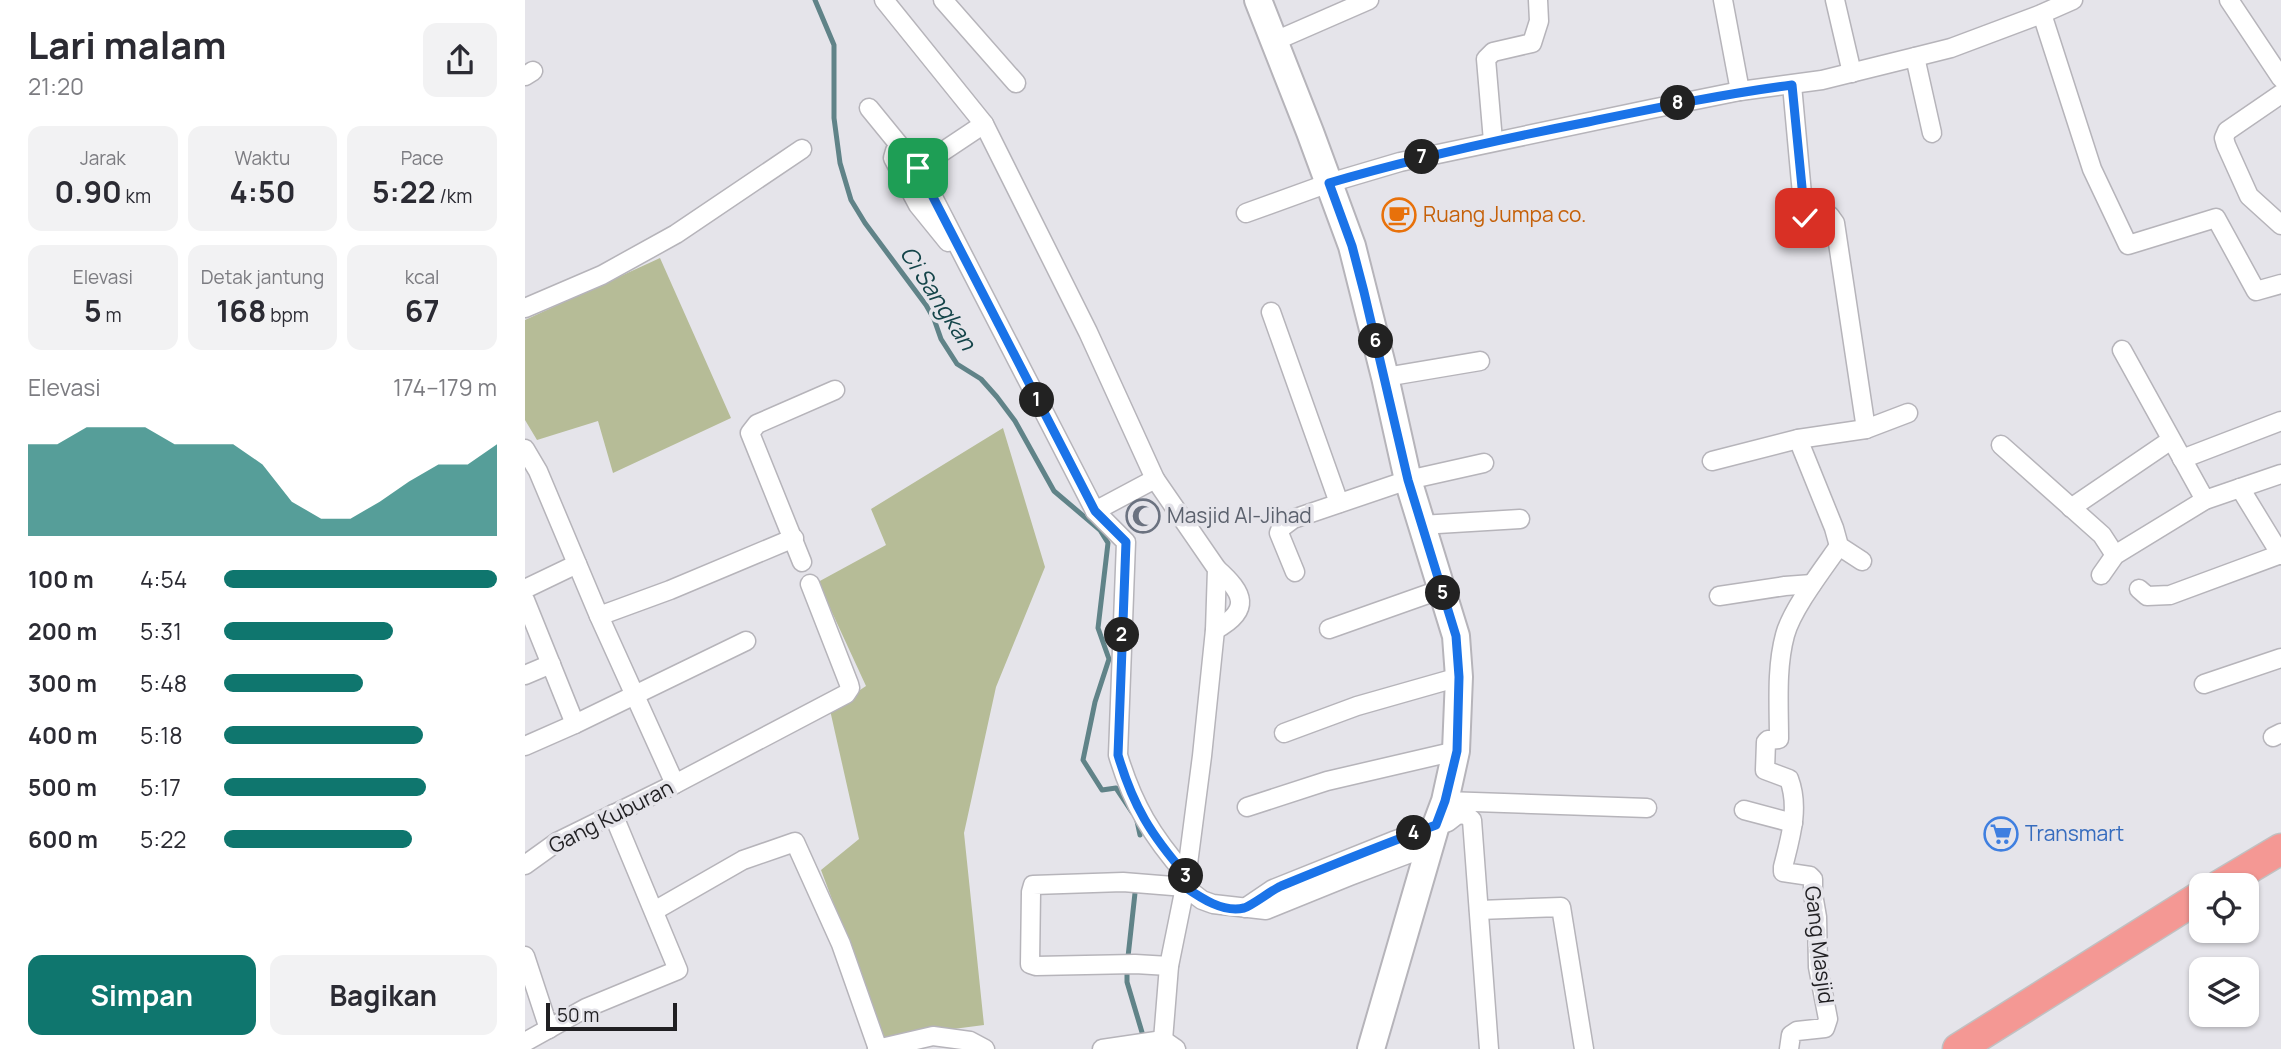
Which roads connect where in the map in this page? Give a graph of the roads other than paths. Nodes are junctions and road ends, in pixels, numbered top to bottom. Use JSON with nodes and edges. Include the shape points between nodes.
{"nodes":[{"id":1,"x":884,"y":0,"type":"edge"},
{"id":2,"x":943,"y":0,"type":"edge"},
{"id":3,"x":1258,"y":0,"type":"edge"},
{"id":4,"x":1369,"y":0,"type":"edge"},
{"id":5,"x":1538,"y":0,"type":"edge"},
{"id":6,"x":1723,"y":0,"type":"edge"},
{"id":7,"x":1835,"y":0,"type":"edge"},
{"id":8,"x":2073,"y":0,"type":"edge"},
{"id":9,"x":2229,"y":0,"type":"edge"},
{"id":10,"x":2042,"y":14,"type":"junction"},
{"id":11,"x":1275,"y":41,"type":"junction"},
{"id":12,"x":1915,"y":57,"type":"junction"},
{"id":13,"x":1851,"y":73,"type":"junction"},
{"id":14,"x":2281,"y":78,"type":"edge"},
{"id":15,"x":1016,"y":83,"type":"dead end"},
{"id":16,"x":1792,"y":85,"type":"junction"},
{"id":17,"x":1740,"y":91,"type":"junction"},
{"id":18,"x":2281,"y":94,"type":"edge"},
{"id":19,"x":869,"y":107,"type":"dead end"},
{"id":20,"x":984,"y":124,"type":"junction"},
{"id":21,"x":1932,"y":133,"type":"dead end"},
{"id":22,"x":1493,"y":141,"type":"junction"},
{"id":23,"x":900,"y":146,"type":"junction"},
{"id":24,"x":802,"y":149,"type":"dead end"},
{"id":25,"x":918,"y":168,"type":"junction"},
{"id":26,"x":1329,"y":183,"type":"junction"},
{"id":27,"x":1246,"y":213,"type":"dead end"},
{"id":28,"x":2279,"y":219,"type":"edge"},
{"id":29,"x":968,"y":266,"type":"junction"},
{"id":30,"x":2281,"y":284,"type":"edge"},
{"id":31,"x":525,"y":308,"type":"edge"},
{"id":32,"x":1271,"y":312,"type":"dead end"},
{"id":33,"x":2122,"y":350,"type":"dead end"},
{"id":34,"x":1480,"y":361,"type":"dead end"},
{"id":35,"x":1385,"y":377,"type":"junction"},
{"id":36,"x":835,"y":390,"type":"dead end"},
{"id":37,"x":1908,"y":413,"type":"dead end"},
{"id":38,"x":2281,"y":421,"type":"edge"},
{"id":39,"x":1867,"y":429,"type":"junction"},
{"id":40,"x":1798,"y":439,"type":"junction"},
{"id":41,"x":2171,"y":440,"type":"junction"},
{"id":42,"x":2001,"y":445,"type":"dead end"},
{"id":43,"x":525,"y":449,"type":"edge"},
{"id":44,"x":2182,"y":459,"type":"junction"},
{"id":45,"x":1712,"y":461,"type":"dead end"},
{"id":46,"x":1484,"y":463,"type":"dead end"},
{"id":47,"x":2281,"y":474,"type":"edge"},
{"id":48,"x":1155,"y":479,"type":"junction"},
{"id":49,"x":1408,"y":480,"type":"junction"},
{"id":50,"x":2240,"y":488,"type":"junction"},
{"id":51,"x":2205,"y":500,"type":"junction"},
{"id":52,"x":1339,"y":503,"type":"junction"},
{"id":53,"x":2071,"y":508,"type":"junction"},
{"id":54,"x":1095,"y":511,"type":"junction"},
{"id":55,"x":1520,"y":519,"type":"dead end"},
{"id":56,"x":1421,"y":525,"type":"junction"},
{"id":57,"x":794,"y":538,"type":"junction"},
{"id":58,"x":1839,"y":546,"type":"junction"},
{"id":59,"x":2281,"y":554,"type":"edge"},
{"id":60,"x":2115,"y":555,"type":"junction"},
{"id":61,"x":1862,"y":561,"type":"dead end"},
{"id":62,"x":802,"y":562,"type":"dead end"},
{"id":63,"x":577,"y":564,"type":"junction"},
{"id":64,"x":1295,"y":572,"type":"dead end"},
{"id":65,"x":2101,"y":575,"type":"dead end"},
{"id":66,"x":810,"y":584,"type":"dead end"},
{"id":67,"x":1812,"y":584,"type":"junction"},
{"id":68,"x":1442,"y":589,"type":"junction"},
{"id":69,"x":2139,"y":589,"type":"dead end"},
{"id":70,"x":525,"y":590,"type":"edge"},
{"id":71,"x":1719,"y":596,"type":"dead end"},
{"id":72,"x":525,"y":600,"type":"edge"},
{"id":73,"x":599,"y":616,"type":"junction"},
{"id":74,"x":1329,"y":629,"type":"dead end"},
{"id":75,"x":746,"y":641,"type":"dead end"},
{"id":76,"x":2281,"y":658,"type":"edge"},
{"id":77,"x":551,"y":664,"type":"junction"},
{"id":78,"x":525,"y":675,"type":"edge"},
{"id":79,"x":1459,"y":677,"type":"junction"},
{"id":80,"x":2204,"y":684,"type":"dead end"},
{"id":81,"x":636,"y":695,"type":"junction"},
{"id":82,"x":575,"y":724,"type":"junction"},
{"id":83,"x":1284,"y":733,"type":"dead end"},
{"id":84,"x":525,"y":746,"type":"edge"},
{"id":85,"x":1457,"y":751,"type":"junction"},
{"id":86,"x":674,"y":785,"type":"junction"},
{"id":87,"x":1247,"y":807,"type":"dead end"},
{"id":88,"x":1647,"y":808,"type":"dead end"},
{"id":89,"x":1744,"y":810,"type":"dead end"},
{"id":90,"x":613,"y":814,"type":"junction"},
{"id":91,"x":1793,"y":823,"type":"junction"},
{"id":92,"x":1437,"y":825,"type":"junction"},
{"id":93,"x":2281,"y":849,"type":"edge"},
{"id":94,"x":525,"y":865,"type":"edge"},
{"id":95,"x":2241,"y":873,"type":"edge"},
{"id":96,"x":1186,"y":881,"type":"junction"},
{"id":97,"x":2189,"y":904,"type":"edge"},
{"id":98,"x":1245,"y":908,"type":"junction"},
{"id":99,"x":1479,"y":910,"type":"junction"},
{"id":100,"x":654,"y":911,"type":"junction"},
{"id":101,"x":525,"y":956,"type":"edge"},
{"id":102,"x":1169,"y":966,"type":"junction"},
{"id":103,"x":549,"y":1029,"type":"junction"},
{"id":104,"x":525,"y":1042,"type":"edge"},
{"id":105,"x":1155,"y":1044,"type":"edge"},
{"id":106,"x":980,"y":1048,"type":"edge"},
{"id":107,"x":877,"y":1049,"type":"edge"},
{"id":108,"x":1102,"y":1049,"type":"edge"},
{"id":109,"x":1371,"y":1049,"type":"edge"},
{"id":110,"x":1489,"y":1049,"type":"edge"},
{"id":111,"x":1584,"y":1049,"type":"edge"},
{"id":112,"x":1789,"y":1049,"type":"edge"},
{"id":113,"x":1958,"y":1049,"type":"edge"}],
"edges":[{"from":1,"to":20,"type":"street"},
{"from":2,"to":15,"type":"street"},
{"from":3,"to":11,"type":"main road"},
{"from":4,"to":11,"type":"street"},
{"from":5,"to":22,"type":"street","via":[[1539,21],[1532,43],[1493,51],[1486,59]]},
{"from":6,"to":17,"type":"street"},
{"from":7,"to":13,"type":"street"},
{"from":8,"to":10,"type":"street"},
{"from":9,"to":14,"type":"street"},
{"from":10,"to":12,"type":"street"},
{"from":10,"to":30,"type":"street","via":[[2092,169],[2128,245],[2216,218],[2256,291]]},
{"from":11,"to":26,"type":"main road"},
{"from":12,"to":13,"type":"street"},
{"from":12,"to":21,"type":"street"},
{"from":13,"to":16,"type":"street"},
{"from":16,"to":17,"type":"street"},
{"from":16,"to":39,"type":"street","via":[[1804,216],[1830,216],[1835,223]]},
{"from":17,"to":22,"type":"street"},
{"from":18,"to":28,"type":"street","via":[[2227,131],[2224,138],[2249,196]]},
{"from":19,"to":23,"type":"street"},
{"from":20,"to":25,"type":"street"},
{"from":20,"to":48,"type":"street","via":[[1088,331]]},
{"from":22,"to":26,"type":"street"},
{"from":23,"to":25,"type":"street"},
{"from":23,"to":29,"type":"street","via":[[893,158],[918,205]]},
{"from":24,"to":31,"type":"street","via":[[676,234],[602,275]]},
{"from":25,"to":29,"type":"street"},
{"from":26,"to":27,"type":"street"},
{"from":26,"to":35,"type":"main road","via":[[1352,246]]},
{"from":29,"to":54,"type":"street"},
{"from":32,"to":52,"type":"street"},
{"from":33,"to":41,"type":"street"},
{"from":34,"to":35,"type":"street"},
{"from":35,"to":49,"type":"main road"},
{"from":36,"to":57,"type":"street","via":[[757,424],[750,433]]},
{"from":37,"to":39,"type":"street"},
{"from":38,"to":44,"type":"street"},
{"from":39,"to":40,"type":"street"},
{"from":40,"to":45,"type":"street"},
{"from":40,"to":58,"type":"street"},
{"from":41,"to":44,"type":"street"},
{"from":41,"to":53,"type":"street"},
{"from":42,"to":53,"type":"street"},
{"from":43,"to":63,"type":"street"},
{"from":44,"to":51,"type":"street"},
{"from":46,"to":49,"type":"street"},
{"from":47,"to":50,"type":"street"},
{"from":48,"to":54,"type":"street"},
{"from":48,"to":96,"type":"street","via":[[1217,569],[1215,630]]},
{"from":49,"to":52,"type":"street"},
{"from":49,"to":56,"type":"main road"},
{"from":50,"to":51,"type":"street"},
{"from":50,"to":59,"type":"street"},
{"from":51,"to":60,"type":"street"},
{"from":52,"to":64,"type":"street","via":[[1293,519],[1281,528]]},
{"from":53,"to":60,"type":"street","via":[[2102,535]]},
{"from":54,"to":96,"type":"street","via":[[1126,542],[1118,755],[1146,824]]},
{"from":55,"to":56,"type":"street"},
{"from":56,"to":68,"type":"main road"},
{"from":57,"to":62,"type":"street"},
{"from":57,"to":73,"type":"street"},
{"from":58,"to":61,"type":"street"},
{"from":58,"to":67,"type":"street"},
{"from":59,"to":69,"type":"street","via":[[2170,595],[2147,596]]},
{"from":60,"to":65,"type":"street"},
{"from":63,"to":70,"type":"street"},
{"from":63,"to":73,"type":"street"},
{"from":66,"to":86,"type":"street","name":"Gang Kuburan","via":[[848,691]]},
{"from":67,"to":71,"type":"street"},
{"from":67,"to":91,"type":"street","name":"Gang Masjid","via":[[1785,634],[1779,739],[1766,740],[1765,770],[1791,781]]},
{"from":68,"to":74,"type":"street"},
{"from":68,"to":79,"type":"main road","via":[[1456,636]]},
{"from":72,"to":77,"type":"street"},
{"from":73,"to":81,"type":"street"},
{"from":75,"to":81,"type":"street"},
{"from":76,"to":80,"type":"street"},
{"from":77,"to":78,"type":"street"},
{"from":77,"to":82,"type":"street"},
{"from":79,"to":83,"type":"street"},
{"from":79,"to":85,"type":"main road"},
{"from":81,"to":82,"type":"street"},
{"from":81,"to":86,"type":"street"},
{"from":82,"to":84,"type":"street"},
{"from":85,"to":87,"type":"street","via":[[1327,781]]},
{"from":85,"to":92,"type":"main road"},
{"from":86,"to":90,"type":"street","name":"Gang Kuburan"},
{"from":88,"to":92,"type":"street"},
{"from":89,"to":91,"type":"street"},
{"from":90,"to":94,"type":"street","name":"Gang Kuburan","via":[[557,842]]},
{"from":90,"to":100,"type":"street"},
{"from":91,"to":112,"type":"street","name":"Gang Masjid","via":[[1783,872],[1813,879],[1818,967],[1828,1019],[1825,1027],[1791,1035]]},
{"from":92,"to":98,"type":"street","via":[[1273,889]]},
{"from":92,"to":98,"type":"street","via":[[1408,854],[1265,910]]},
{"from":92,"to":99,"type":"street","via":[[1457,815],[1472,820]]},
{"from":92,"to":109,"type":"main road"},
{"from":93,"to":95,"type":"highway"},
{"from":96,"to":98,"type":"street","via":[[1202,900]]},
{"from":96,"to":102,"type":"street"},
{"from":96,"to":102,"type":"street","via":[[1033,885],[1030,964]]},
{"from":97,"to":113,"type":"highway"},
{"from":99,"to":110,"type":"street"},
{"from":99,"to":111,"type":"street","via":[[1561,908]]},
{"from":100,"to":103,"type":"street","via":[[677,972],[586,1008]]},
{"from":100,"to":107,"type":"street","via":[[743,860],[795,842],[842,944]]},
{"from":101,"to":103,"type":"street"},
{"from":102,"to":105,"type":"street"},
{"from":103,"to":104,"type":"street"},
{"from":105,"to":108,"type":"street"},
{"from":106,"to":107,"type":"street","via":[[970,1041],[933,1036]]}]}
